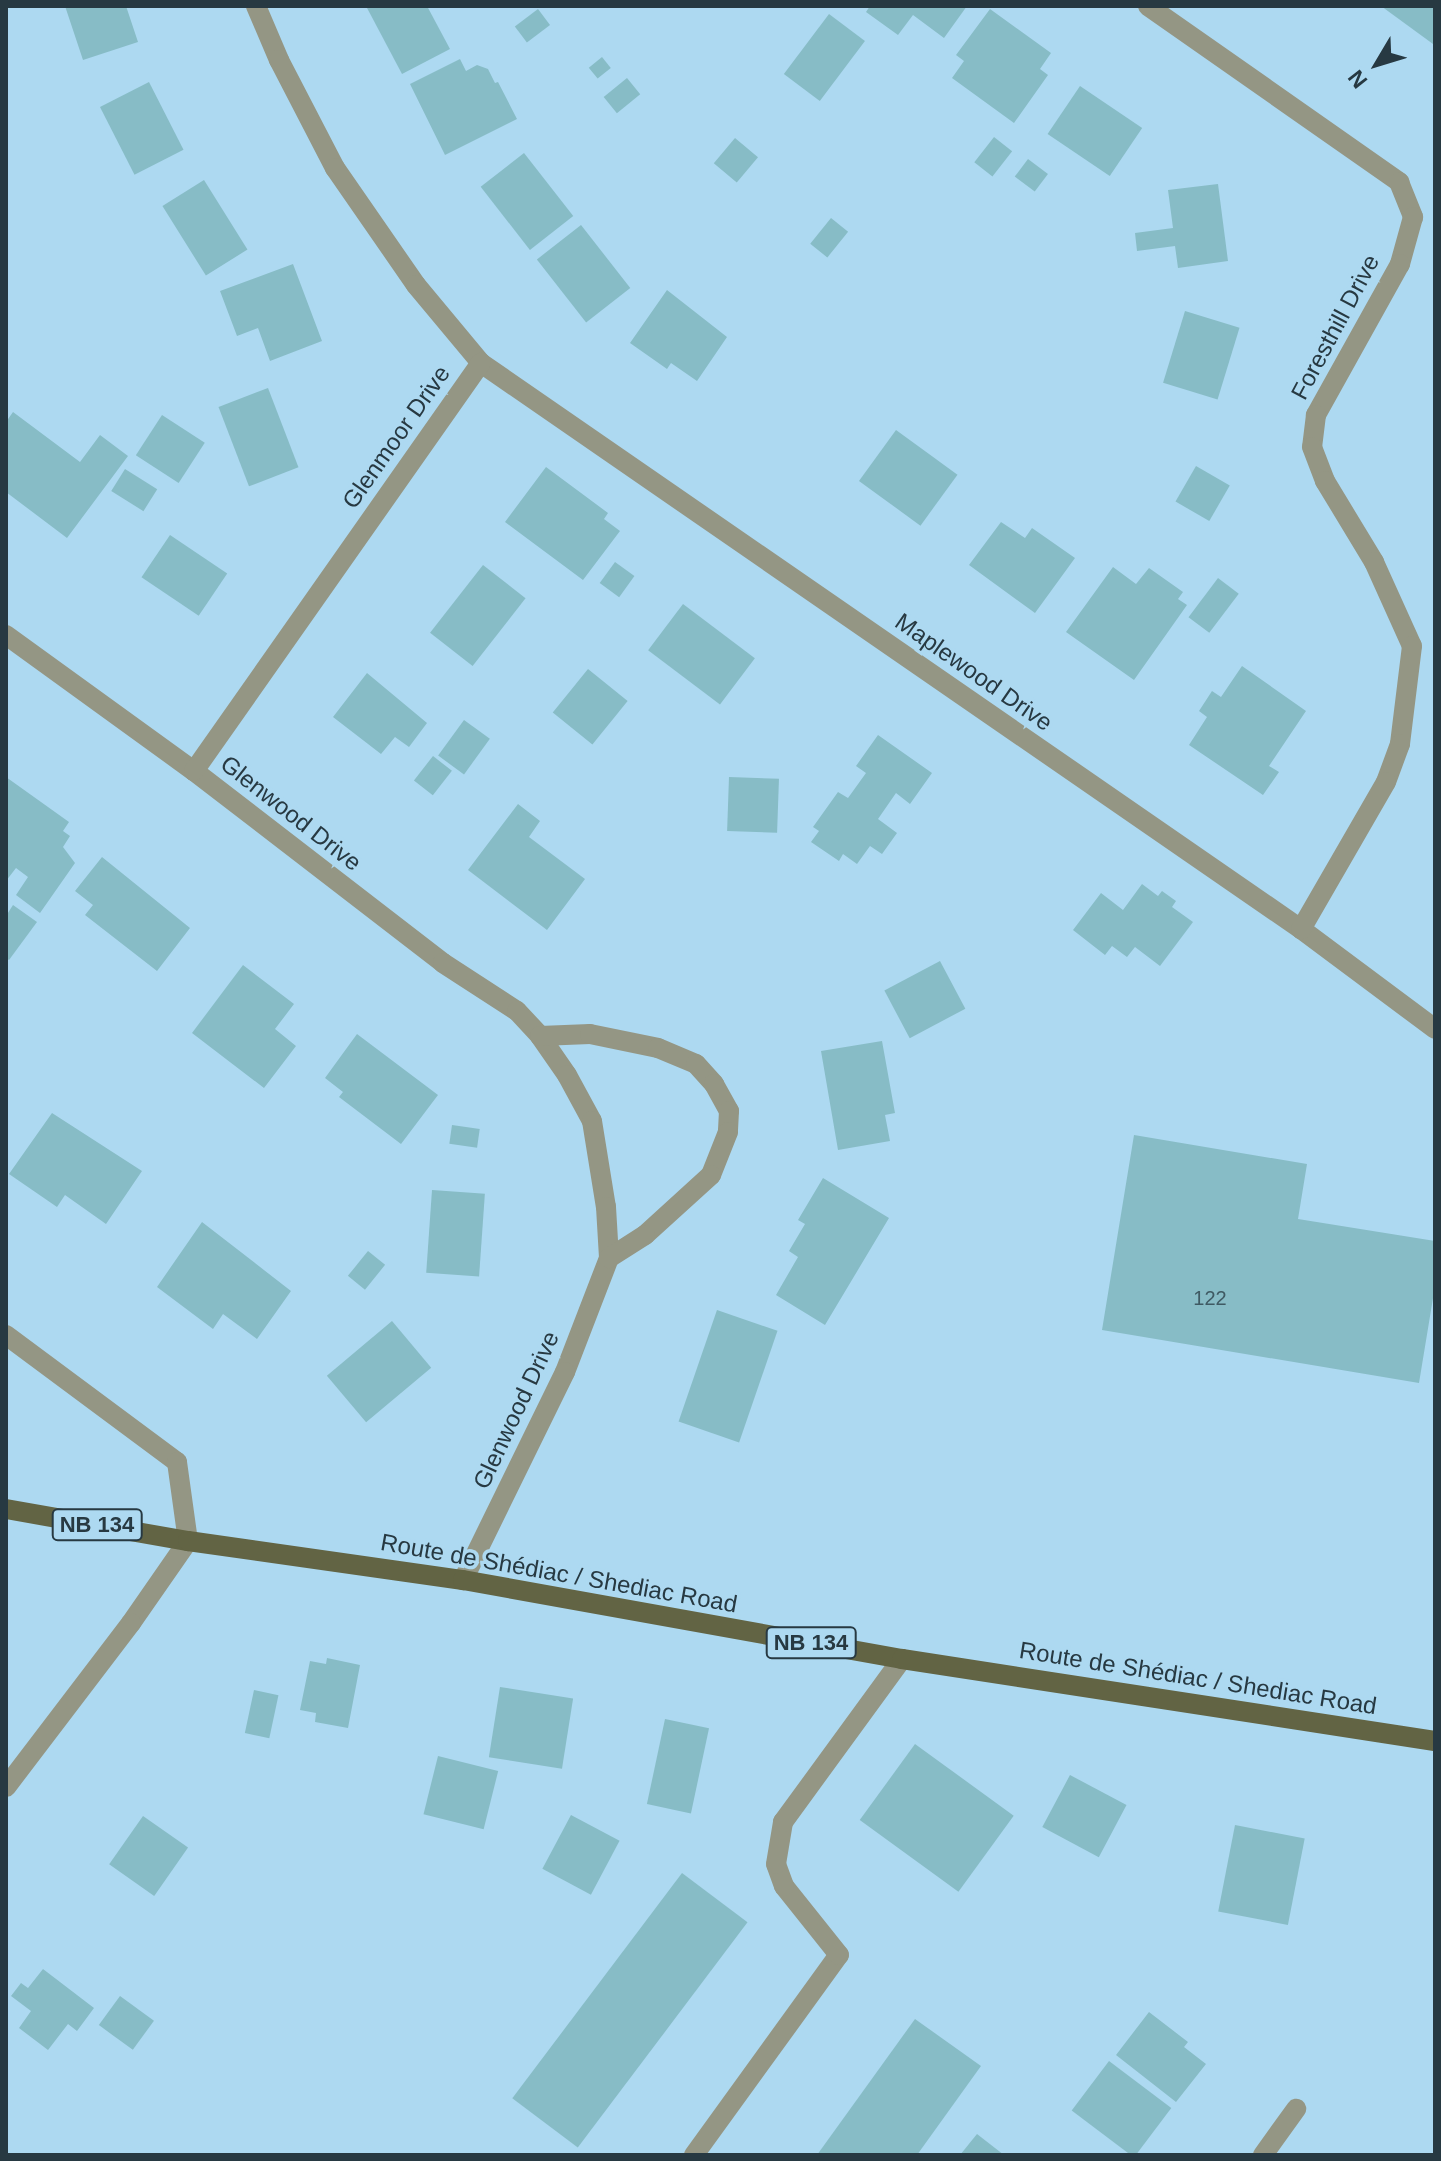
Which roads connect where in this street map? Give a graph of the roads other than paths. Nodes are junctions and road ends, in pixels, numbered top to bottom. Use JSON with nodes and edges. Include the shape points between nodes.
{"nodes":[{"id":1,"x":256,"y":6,"type":"edge"},
{"id":2,"x":1148,"y":6,"type":"edge"},
{"id":3,"x":481,"y":363,"type":"junction"},
{"id":4,"x":6,"y":635,"type":"edge"},
{"id":5,"x":194,"y":771,"type":"junction"},
{"id":6,"x":1301,"y":929,"type":"junction"},
{"id":7,"x":1435,"y":1029,"type":"edge"},
{"id":8,"x":540,"y":1036,"type":"junction"},
{"id":9,"x":609,"y":1258,"type":"junction"},
{"id":10,"x":6,"y":1335,"type":"edge"},
{"id":11,"x":6,"y":1509,"type":"edge"},
{"id":12,"x":188,"y":1541,"type":"junction"},
{"id":13,"x":463,"y":1580,"type":"junction"},
{"id":14,"x":902,"y":1659,"type":"junction"},
{"id":15,"x":1435,"y":1741,"type":"edge"},
{"id":16,"x":6,"y":1787,"type":"edge"},
{"id":17,"x":1296,"y":2109,"type":"dead end"},
{"id":18,"x":694,"y":2155,"type":"edge"},
{"id":19,"x":1263,"y":2155,"type":"edge"}],
"edges":[{"from":1,"to":3,"type":"street","name":"Glenmoor Drive","via":[[335,168],[416,285]]},
{"from":2,"to":6,"type":"street","name":"Foresthill Drive","via":[[1399,182],[1413,217],[1400,264],[1316,415],[1312,447],[1412,646],[1400,744],[1386,782]]},
{"from":3,"to":5,"type":"street","name":"Glenmoor Drive"},
{"from":3,"to":6,"type":"street","name":"Maplewood Drive"},
{"from":4,"to":5,"type":"street","name":"Glenwood Drive"},
{"from":5,"to":8,"type":"street","name":"Glenwood Drive","via":[[443,963],[517,1011]]},
{"from":6,"to":7,"type":"street","name":"Maplewood Drive"},
{"from":8,"to":9,"type":"street","name":"Glenwood Drive","via":[[592,1121]]},
{"from":8,"to":9,"type":"street","via":[[590,1034],[658,1048],[696,1064],[729,1111],[728,1132],[711,1175],[669,1216]]},
{"from":9,"to":13,"type":"street","name":"Glenwood Drive","via":[[565,1372]]},
{"from":10,"to":12,"type":"street","via":[[177,1462]]},
{"from":11,"to":12,"type":"main road","name":"Route de Shédiac / Shediac Road","number":"NB 134"},
{"from":12,"to":13,"type":"main road","name":"Route de Shédiac / Shediac Road","number":"NB 134"},
{"from":12,"to":16,"type":"street"},
{"from":13,"to":14,"type":"main road","name":"Route de Shédiac / Shediac Road","number":"NB 134"},
{"from":14,"to":15,"type":"main road","name":"Route de Shédiac / Shediac Road","number":"NB 134"},
{"from":14,"to":18,"type":"street","via":[[783,1822],[776,1864],[784,1886],[839,1955]]},
{"from":17,"to":19,"type":"street"}]}
